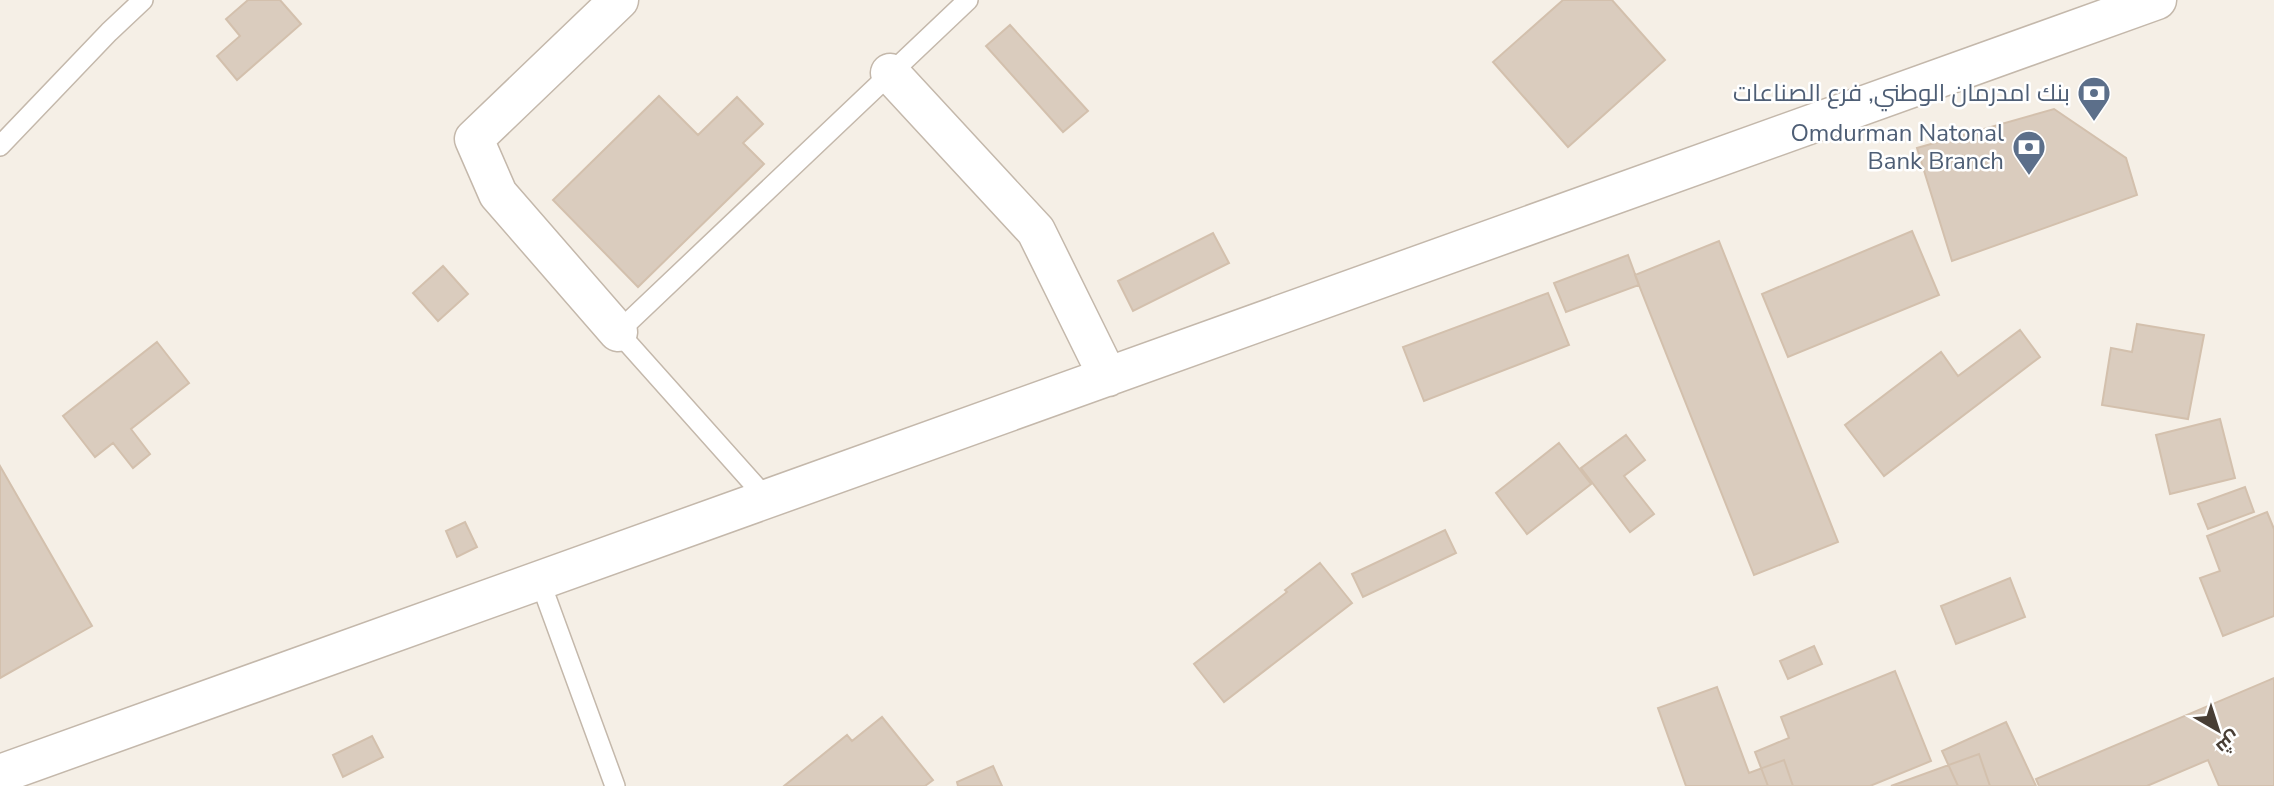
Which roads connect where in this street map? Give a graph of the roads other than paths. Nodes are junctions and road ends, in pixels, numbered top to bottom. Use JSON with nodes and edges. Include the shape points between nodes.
{"nodes":[{"id":1,"x":143,"y":0,"type":"edge"},
{"id":2,"x":619,"y":0,"type":"edge"},
{"id":3,"x":968,"y":0,"type":"edge"},
{"id":4,"x":2157,"y":0,"type":"edge"},
{"id":5,"x":890,"y":73,"type":"junction"},
{"id":6,"x":0,"y":146,"type":"edge"},
{"id":7,"x":618,"y":332,"type":"junction"},
{"id":8,"x":1108,"y":377,"type":"junction"},
{"id":9,"x":767,"y":499,"type":"junction"},
{"id":10,"x":540,"y":581,"type":"junction"},
{"id":11,"x":0,"y":774,"type":"edge"},
{"id":12,"x":615,"y":786,"type":"edge"}],
"edges":[{"from":1,"to":6,"type":"lane"},
{"from":2,"to":7,"type":"street","via":[[474,139],[498,194]]},
{"from":3,"to":5,"type":"lane"},
{"from":4,"to":8,"type":"street"},
{"from":5,"to":7,"type":"lane"},
{"from":5,"to":8,"type":"street","via":[[1036,231]]},
{"from":7,"to":9,"type":"lane"},
{"from":8,"to":9,"type":"street"},
{"from":9,"to":10,"type":"street"},
{"from":10,"to":11,"type":"street"},
{"from":10,"to":12,"type":"lane"}]}
